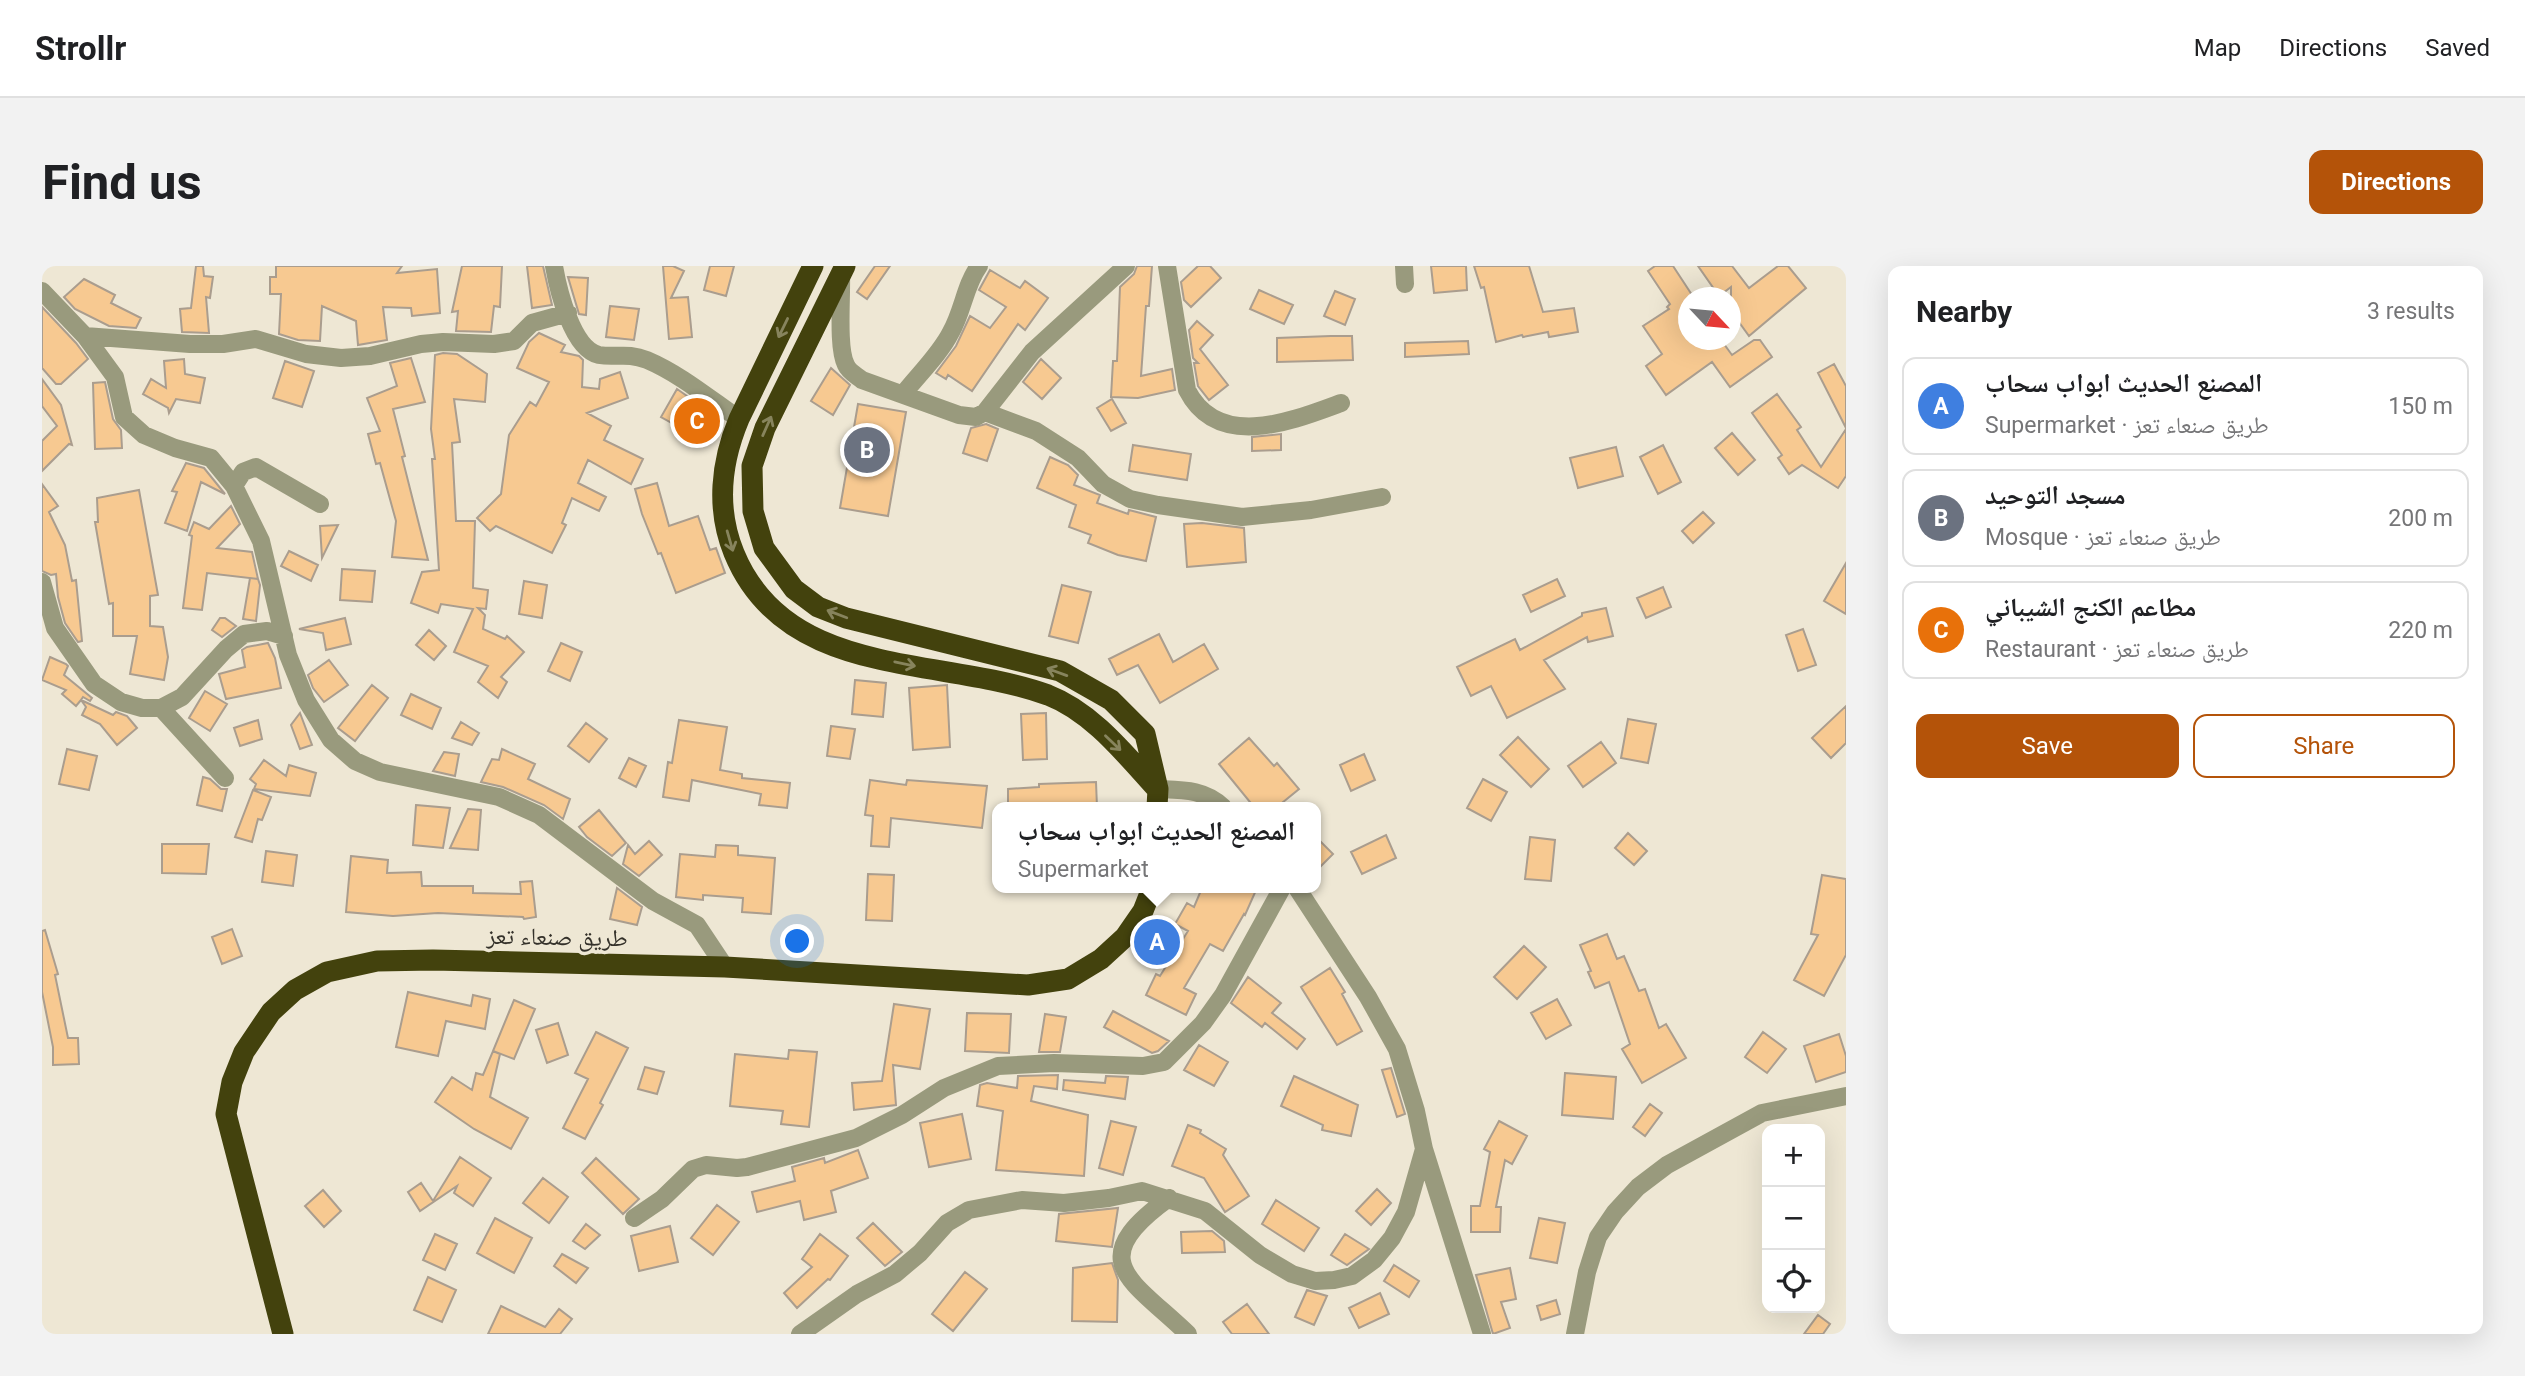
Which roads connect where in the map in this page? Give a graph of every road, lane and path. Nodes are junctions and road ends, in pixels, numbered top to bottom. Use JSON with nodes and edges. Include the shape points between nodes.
{"nodes":[{"id":1,"x":554,"y":266,"type":"edge"},
{"id":2,"x":813,"y":266,"type":"edge"},
{"id":3,"x":979,"y":266,"type":"edge"},
{"id":4,"x":1126,"y":266,"type":"edge"},
{"id":5,"x":1167,"y":266,"type":"edge"},
{"id":6,"x":843,"y":270,"type":"edge"},
{"id":7,"x":42,"y":291,"type":"edge"},
{"id":8,"x":568,"y":313,"type":"junction"},
{"id":9,"x":85,"y":336,"type":"junction"},
{"id":10,"x":904,"y":393,"type":"junction"},
{"id":11,"x":1341,"y":403,"type":"dead end"},
{"id":12,"x":985,"y":412,"type":"junction"},
{"id":13,"x":739,"y":419,"type":"junction"},
{"id":14,"x":234,"y":486,"type":"junction"},
{"id":15,"x":1382,"y":497,"type":"dead end"},
{"id":16,"x":320,"y":504,"type":"dead end"},
{"id":17,"x":42,"y":582,"type":"edge"},
{"id":18,"x":284,"y":636,"type":"junction"},
{"id":19,"x":161,"y":708,"type":"junction"},
{"id":20,"x":225,"y":778,"type":"dead end"},
{"id":21,"x":1157,"y":798,"type":"edge"},
{"id":22,"x":1217,"y":802,"type":"edge"},
{"id":23,"x":1150,"y":893,"type":"edge"},
{"id":24,"x":1279,"y":893,"type":"edge"},
{"id":25,"x":1300,"y":893,"type":"edge"},
{"id":26,"x":725,"y":967,"type":"junction"},
{"id":27,"x":1846,"y":1096,"type":"edge"},
{"id":28,"x":1424,"y":1149,"type":"junction"},
{"id":29,"x":1169,"y":1198,"type":"junction"},
{"id":30,"x":634,"y":1218,"type":"dead end"},
{"id":31,"x":283,"y":1334,"type":"edge"},
{"id":32,"x":800,"y":1334,"type":"edge"},
{"id":33,"x":1188,"y":1334,"type":"edge"},
{"id":34,"x":1482,"y":1334,"type":"edge"},
{"id":35,"x":1575,"y":1334,"type":"edge"}],
"edges":[{"from":1,"to":8,"type":"street"},
{"from":2,"to":13,"type":"highway","one_way":true},
{"from":3,"to":10,"type":"street","via":[[950,335]]},
{"from":4,"to":12,"type":"street","via":[[1032,352]]},
{"from":5,"to":11,"type":"street","via":[[1187,390],[1195,406],[1232,426],[1251,427],[1291,421]]},
{"from":6,"to":10,"type":"street","via":[[844,363],[862,380]]},
{"from":21,"to":6,"type":"highway","one_way":true,"via":[[1145,734],[1111,700],[1060,671],[818,607],[794,589],[764,548],[753,511],[752,466],[765,428]]},
{"from":7,"to":9,"type":"street"},
{"from":8,"to":9,"type":"street","via":[[532,323],[514,341],[421,344],[341,358],[306,354],[256,339],[190,344]]},
{"from":8,"to":13,"type":"street","via":[[575,334],[597,355],[625,354],[648,360]]},
{"from":9,"to":14,"type":"street","via":[[116,377],[124,417],[144,435],[211,458]]},
{"from":10,"to":12,"type":"street","via":[[959,415],[976,417]]},
{"from":12,"to":15,"type":"street","via":[[1036,430],[1078,458],[1103,484],[1130,499],[1158,505],[1242,517]]},
{"from":13,"to":21,"type":"highway","one_way":true,"via":[[723,472],[729,541],[753,590],[778,616],[838,649],[1050,696],[1089,719]]},
{"from":14,"to":16,"type":"street","via":[[243,471],[256,467]]},
{"from":14,"to":18,"type":"street","via":[[261,541]]},
{"from":17,"to":19,"type":"street","via":[[55,628],[94,684],[121,702]]},
{"from":18,"to":19,"type":"street","via":[[267,631],[244,634],[182,697]]},
{"from":18,"to":26,"type":"street","via":[[306,700],[331,740],[355,761],[380,772],[499,797],[539,816],[653,901],[697,925]]},
{"from":19,"to":20,"type":"street"},
{"from":21,"to":22,"type":"street","via":[[1196,791]]},
{"from":23,"to":26,"type":"highway","name":"طريق صنعاء تعز","via":[[1125,937],[1101,960],[1068,979],[1028,985]]},
{"from":24,"to":30,"type":"street","via":[[1223,995],[1203,1024],[1164,1062],[998,1066],[944,1088],[856,1138],[747,1167],[706,1165],[693,1169]]},
{"from":25,"to":28,"type":"street","via":[[1397,1049]]},
{"from":26,"to":31,"type":"highway","name":"طريق صنعاء تعز","via":[[377,961],[327,972],[295,990],[271,1012],[244,1052],[226,1114]]},
{"from":27,"to":35,"type":"street","via":[[1762,1113],[1667,1165],[1638,1188],[1598,1237]]},
{"from":28,"to":29,"type":"street","via":[[1406,1212],[1392,1238],[1374,1260],[1352,1276],[1334,1280],[1292,1275],[1205,1212]]},
{"from":28,"to":34,"type":"street"},
{"from":29,"to":32,"type":"street","via":[[1142,1191],[1064,1203],[1021,1200],[970,1210],[947,1223],[895,1274]]},
{"from":29,"to":33,"type":"street","via":[[1132,1231],[1121,1250],[1121,1266],[1131,1282]]}]}
